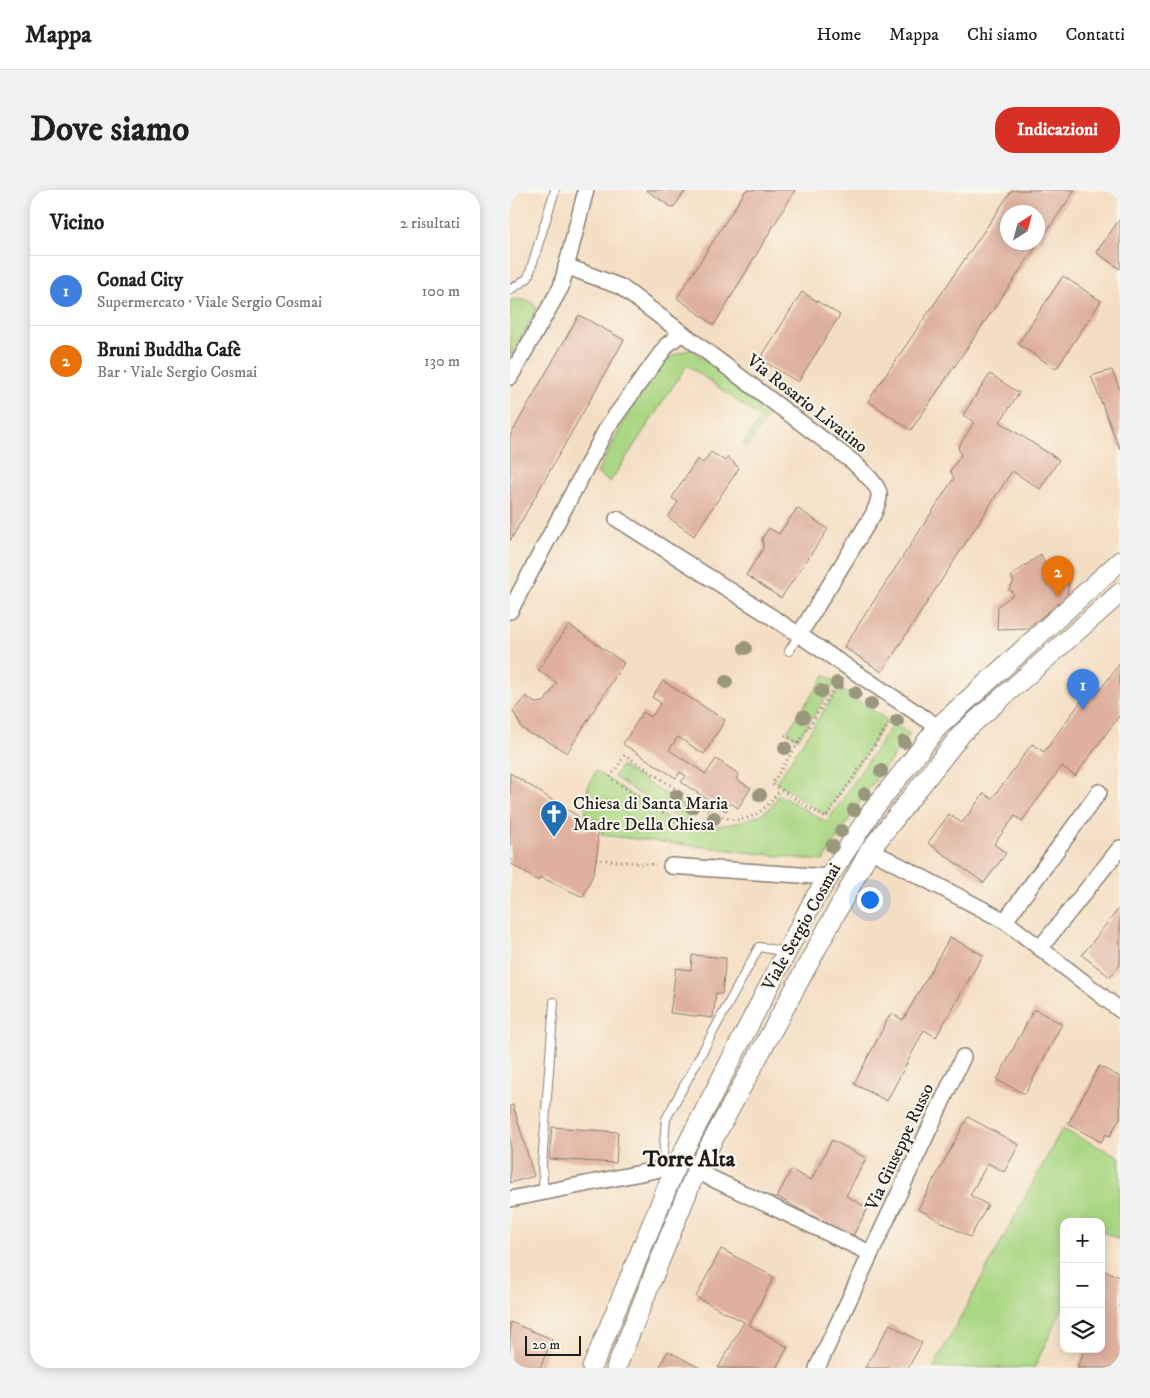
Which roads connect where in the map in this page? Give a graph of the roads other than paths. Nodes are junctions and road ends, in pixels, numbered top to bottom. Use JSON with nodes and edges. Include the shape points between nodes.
{"nodes":[{"id":1,"x":555,"y":190,"type":"edge"},
{"id":2,"x":586,"y":190,"type":"edge"},
{"id":3,"x":566,"y":266,"type":"junction"},
{"id":4,"x":510,"y":290,"type":"edge"},
{"id":5,"x":682,"y":333,"type":"junction"},
{"id":6,"x":510,"y":376,"type":"edge"},
{"id":7,"x":617,"y":519,"type":"dead end"},
{"id":8,"x":1120,"y":561,"type":"edge"},
{"id":9,"x":1120,"y":592,"type":"edge"},
{"id":10,"x":510,"y":610,"type":"edge"},
{"id":11,"x":799,"y":635,"type":"junction"},
{"id":12,"x":789,"y":652,"type":"dead end"},
{"id":13,"x":938,"y":727,"type":"junction"},
{"id":14,"x":1099,"y":792,"type":"dead end"},
{"id":15,"x":1120,"y":848,"type":"edge"},
{"id":16,"x":870,"y":850,"type":"junction"},
{"id":17,"x":672,"y":866,"type":"road end"},
{"id":18,"x":829,"y":877,"type":"junction"},
{"id":19,"x":1005,"y":921,"type":"junction"},
{"id":20,"x":1040,"y":948,"type":"junction"},
{"id":21,"x":786,"y":952,"type":"junction"},
{"id":22,"x":554,"y":1002,"type":"dead end"},
{"id":23,"x":1120,"y":1010,"type":"edge"},
{"id":24,"x":963,"y":1057,"type":"dead end"},
{"id":25,"x":669,"y":1167,"type":"junction"},
{"id":26,"x":696,"y":1171,"type":"junction"},
{"id":27,"x":544,"y":1192,"type":"junction"},
{"id":28,"x":510,"y":1199,"type":"edge"},
{"id":29,"x":870,"y":1252,"type":"junction"},
{"id":30,"x":592,"y":1368,"type":"edge"},
{"id":31,"x":616,"y":1368,"type":"edge"},
{"id":32,"x":817,"y":1368,"type":"edge"}],
"edges":[{"from":1,"to":4,"type":"lane","via":[[528,278]]},
{"from":2,"to":3,"type":"street"},
{"from":3,"to":5,"type":"street","name":"Via Rosario Livatino","via":[[621,287]]},
{"from":3,"to":6,"type":"street","via":[[560,287]]},
{"from":5,"to":10,"type":"street","via":[[667,345],[608,426]]},
{"from":5,"to":11,"type":"street","name":"Via Rosario Livatino","via":[[853,462],[879,491],[874,513]]},
{"from":7,"to":11,"type":"street"},
{"from":8,"to":13,"type":"street","name":"Viale Sergio Cosmai"},
{"from":9,"to":16,"type":"street","name":"Viale Sergio Cosmai","via":[[962,733]]},
{"from":11,"to":12,"type":"lane"},
{"from":11,"to":13,"type":"street"},
{"from":13,"to":18,"type":"street","name":"Viale Sergio Cosmai","via":[[872,811]]},
{"from":14,"to":19,"type":"street"},
{"from":15,"to":20,"type":"street"},
{"from":16,"to":19,"type":"street"},
{"from":16,"to":26,"type":"street","name":"Viale Sergio Cosmai"},
{"from":17,"to":18,"type":"street"},
{"from":18,"to":21,"type":"street","name":"Viale Sergio Cosmai"},
{"from":19,"to":20,"type":"street"},
{"from":20,"to":23,"type":"street"},
{"from":21,"to":25,"type":"street","name":"Viale Sergio Cosmai"},
{"from":21,"to":25,"type":"lane","via":[[759,947],[666,1119]]},
{"from":22,"to":27,"type":"lane","via":[[542,1165]]},
{"from":24,"to":29,"type":"street","name":"Via Giuseppe Russo"},
{"from":25,"to":27,"type":"street"},
{"from":25,"to":30,"type":"street","name":"Viale Sergio Cosmai","via":[[665,1189]]},
{"from":26,"to":29,"type":"street"},
{"from":26,"to":31,"type":"street","name":"Viale Sergio Cosmai"},
{"from":27,"to":28,"type":"street"},
{"from":29,"to":32,"type":"street","name":"Via Giuseppe Russo"}]}
